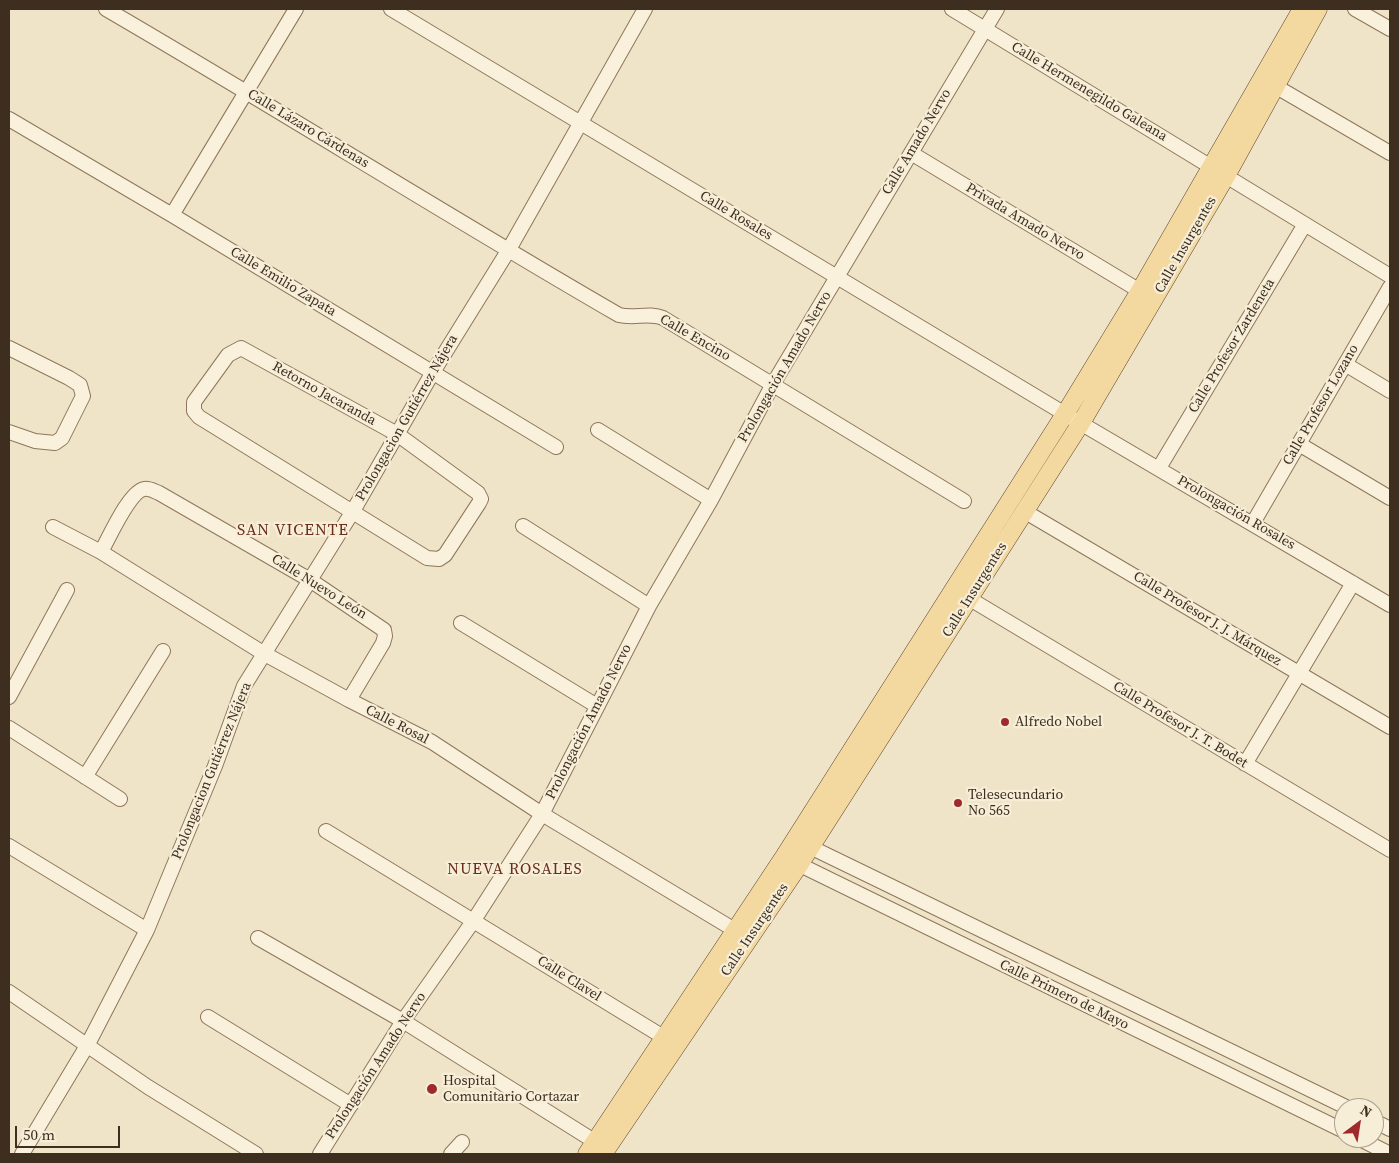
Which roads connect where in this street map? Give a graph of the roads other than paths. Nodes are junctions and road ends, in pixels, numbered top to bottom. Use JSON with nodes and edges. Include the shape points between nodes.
{"nodes":[{"id":1,"x":106,"y":9,"type":"edge"},
{"id":2,"x":296,"y":9,"type":"edge"},
{"id":3,"x":390,"y":9,"type":"edge"},
{"id":4,"x":645,"y":9,"type":"edge"},
{"id":5,"x":952,"y":9,"type":"edge"},
{"id":6,"x":997,"y":9,"type":"edge"},
{"id":7,"x":1302,"y":9,"type":"edge"},
{"id":8,"x":1318,"y":9,"type":"edge"},
{"id":9,"x":1355,"y":9,"type":"edge"},
{"id":10,"x":985,"y":28,"type":"junction"},
{"id":11,"x":1390,"y":30,"type":"edge"},
{"id":12,"x":1275,"y":86,"type":"junction"},
{"id":13,"x":247,"y":92,"type":"junction"},
{"id":14,"x":9,"y":118,"type":"edge"},
{"id":15,"x":581,"y":124,"type":"junction"},
{"id":16,"x":911,"y":152,"type":"junction"},
{"id":17,"x":1390,"y":153,"type":"edge"},
{"id":18,"x":1219,"y":171,"type":"junction"},
{"id":19,"x":172,"y":214,"type":"junction"},
{"id":20,"x":1305,"y":224,"type":"junction"},
{"id":21,"x":508,"y":251,"type":"junction"},
{"id":22,"x":837,"y":276,"type":"junction"},
{"id":23,"x":1390,"y":276,"type":"edge"},
{"id":24,"x":1390,"y":287,"type":"edge"},
{"id":25,"x":1140,"y":291,"type":"junction"},
{"id":26,"x":9,"y":348,"type":"edge"},
{"id":27,"x":1345,"y":364,"type":"junction"},
{"id":28,"x":433,"y":372,"type":"junction"},
{"id":29,"x":773,"y":384,"type":"junction"},
{"id":30,"x":1390,"y":391,"type":"edge"},
{"id":31,"x":1065,"y":414,"type":"junction"},
{"id":32,"x":1081,"y":423,"type":"junction"},
{"id":33,"x":598,"y":430,"type":"dead end"},
{"id":34,"x":9,"y":432,"type":"edge"},
{"id":35,"x":397,"y":434,"type":"junction"},
{"id":36,"x":1299,"y":444,"type":"junction"},
{"id":37,"x":556,"y":447,"type":"dead end"},
{"id":38,"x":1159,"y":468,"type":"junction"},
{"id":39,"x":1390,"y":498,"type":"edge"},
{"id":40,"x":711,"y":500,"type":"junction"},
{"id":41,"x":964,"y":501,"type":"dead end"},
{"id":42,"x":1024,"y":510,"type":"junction"},
{"id":43,"x":353,"y":511,"type":"junction"},
{"id":44,"x":1253,"y":523,"type":"junction"},
{"id":45,"x":524,"y":526,"type":"dead end"},
{"id":46,"x":53,"y":527,"type":"dead end"},
{"id":47,"x":101,"y":552,"type":"junction"},
{"id":48,"x":310,"y":580,"type":"junction"},
{"id":49,"x":1353,"y":583,"type":"junction"},
{"id":50,"x":66,"y":590,"type":"dead end"},
{"id":51,"x":970,"y":599,"type":"junction"},
{"id":52,"x":1390,"y":605,"type":"edge"},
{"id":53,"x":649,"y":606,"type":"junction"},
{"id":54,"x":461,"y":623,"type":"dead end"},
{"id":55,"x":163,"y":651,"type":"dead end"},
{"id":56,"x":263,"y":653,"type":"junction"},
{"id":57,"x":1299,"y":673,"type":"junction"},
{"id":58,"x":9,"y":697,"type":"edge"},
{"id":59,"x":349,"y":700,"type":"junction"},
{"id":60,"x":597,"y":706,"type":"junction"},
{"id":61,"x":1390,"y":727,"type":"edge"},
{"id":62,"x":9,"y":728,"type":"edge"},
{"id":63,"x":1245,"y":764,"type":"junction"},
{"id":64,"x":85,"y":777,"type":"junction"},
{"id":65,"x":120,"y":799,"type":"dead end"},
{"id":66,"x":542,"y":814,"type":"junction"},
{"id":67,"x":326,"y":831,"type":"dead end"},
{"id":68,"x":803,"y":843,"type":"junction"},
{"id":69,"x":9,"y":846,"type":"edge"},
{"id":70,"x":1390,"y":850,"type":"edge"},
{"id":71,"x":792,"y":861,"type":"junction"},
{"id":72,"x":474,"y":920,"type":"junction"},
{"id":73,"x":147,"y":930,"type":"junction"},
{"id":74,"x":742,"y":935,"type":"junction"},
{"id":75,"x":258,"y":938,"type":"dead end"},
{"id":76,"x":9,"y":992,"type":"edge"},
{"id":77,"x":208,"y":1017,"type":"dead end"},
{"id":78,"x":403,"y":1021,"type":"junction"},
{"id":79,"x":665,"y":1038,"type":"junction"},
{"id":80,"x":88,"y":1044,"type":"junction"},
{"id":81,"x":1334,"y":1101,"type":"edge"},
{"id":82,"x":351,"y":1106,"type":"junction"},
{"id":83,"x":1334,"y":1126,"type":"edge"},
{"id":84,"x":462,"y":1142,"type":"dead end"},
{"id":85,"x":1378,"y":1148,"type":"edge"},
{"id":86,"x":598,"y":1150,"type":"edge"},
{"id":87,"x":22,"y":1154,"type":"edge"},
{"id":88,"x":256,"y":1154,"type":"edge"},
{"id":89,"x":320,"y":1154,"type":"edge"},
{"id":90,"x":451,"y":1154,"type":"edge"},
{"id":91,"x":1390,"y":1154,"type":"edge"}],
"edges":[{"from":1,"to":13,"type":"street","name":"Calle Lázaro Cárdenas"},
{"from":2,"to":13,"type":"street"},
{"from":3,"to":15,"type":"street","name":"Calle Rosales"},
{"from":4,"to":15,"type":"street","name":"Prolongacion Gutiérrez Nájera"},
{"from":5,"to":10,"type":"street","name":"Calle Hermenegildo Galeana"},
{"from":6,"to":10,"type":"street","name":"Calle Amado Nervo"},
{"from":7,"to":18,"type":"main road","name":"Calle Insurgentes"},
{"from":8,"to":12,"type":"main road","name":"Calle Insurgentes"},
{"from":9,"to":11,"type":"street"},
{"from":10,"to":16,"type":"street","name":"Calle Amado Nervo"},
{"from":10,"to":18,"type":"street","name":"Calle Hermenegildo Galeana"},
{"from":12,"to":17,"type":"street"},
{"from":12,"to":18,"type":"main road","name":"Calle Insurgentes"},
{"from":13,"to":19,"type":"street"},
{"from":13,"to":21,"type":"street","name":"Calle Lázaro Cárdenas"},
{"from":14,"to":19,"type":"street","name":"Calle Emilio Zapata"},
{"from":15,"to":21,"type":"street","name":"Prolongacion Gutiérrez Nájera"},
{"from":15,"to":22,"type":"street","name":"Calle Rosales"},
{"from":16,"to":22,"type":"street","name":"Calle Amado Nervo"},
{"from":16,"to":25,"type":"street","name":"Privada Amado Nervo"},
{"from":18,"to":20,"type":"street","name":"Calle Hermenegildo Galeana"},
{"from":18,"to":25,"type":"main road","name":"Calle Insurgentes"},
{"from":18,"to":32,"type":"main road","name":"Calle Insurgentes"},
{"from":19,"to":28,"type":"street","name":"Calle Emilio Zapata"},
{"from":20,"to":23,"type":"street","name":"Calle Hermenegildo Galeana"},
{"from":20,"to":38,"type":"street","name":"Calle Profesor Zardeneta"},
{"from":21,"to":28,"type":"street","name":"Prolongacion Gutiérrez Nájera"},
{"from":21,"to":29,"type":"street","name":"Calle Encino","via":[[619,315],[651,314],[663,318]]},
{"from":22,"to":29,"type":"street","name":"Prolongación Amado Nervo"},
{"from":22,"to":31,"type":"street","name":"Calle Rosales"},
{"from":24,"to":27,"type":"street","name":"Calle Profesor Lozano"},
{"from":25,"to":31,"type":"main road","name":"Calle Insurgentes"},
{"from":26,"to":34,"type":"street","via":[[69,378],[80,386],[83,396],[62,438],[55,443],[35,441]]},
{"from":27,"to":30,"type":"street"},
{"from":27,"to":36,"type":"street","name":"Calle Profesor Lozano"},
{"from":28,"to":35,"type":"street","name":"Prolongacion Gutiérrez Nájera"},
{"from":28,"to":37,"type":"street","name":"Calle Emilio Zapata"},
{"from":29,"to":40,"type":"street","name":"Prolongación Amado Nervo"},
{"from":29,"to":41,"type":"street","name":"Calle Encino"},
{"from":31,"to":32,"type":"street","name":"Calle Rosales"},
{"from":31,"to":68,"type":"main road","name":"Calle Insurgentes"},
{"from":32,"to":38,"type":"street","name":"Prolongación Rosales"},
{"from":32,"to":42,"type":"main road","name":"Calle Insurgentes"},
{"from":33,"to":40,"type":"street"},
{"from":35,"to":43,"type":"street","name":"Prolongacion Gutiérrez Nájera"},
{"from":35,"to":43,"type":"street","name":"Retorno Jacaranda","via":[[478,493],[479,504],[450,550],[439,559],[432,560]]},
{"from":35,"to":43,"type":"street","name":"Retorno Jacaranda","via":[[240,348],[228,355],[194,402],[194,411],[199,417]]},
{"from":36,"to":39,"type":"street"},
{"from":36,"to":44,"type":"street","name":"Calle Profesor Lozano"},
{"from":38,"to":44,"type":"street","name":"Prolongación Rosales"},
{"from":40,"to":53,"type":"street","name":"Prolongación Amado Nervo"},
{"from":42,"to":51,"type":"main road","name":"Calle Insurgentes"},
{"from":42,"to":57,"type":"street","name":"Calle Profesor J. J. Márquez"},
{"from":43,"to":48,"type":"street","name":"Prolongacion Gutiérrez Nájera"},
{"from":44,"to":49,"type":"street","name":"Prolongación Rosales"},
{"from":45,"to":53,"type":"street"},
{"from":46,"to":47,"type":"street","name":"Calle Rosal"},
{"from":47,"to":48,"type":"street","name":"Calle Nuevo León","via":[[132,497],[147,488]]},
{"from":47,"to":56,"type":"street","name":"Calle Rosal"},
{"from":48,"to":56,"type":"street","name":"Prolongacion Gutiérrez Nájera"},
{"from":48,"to":59,"type":"street","name":"Calle Nuevo León","via":[[384,630],[383,643]]},
{"from":49,"to":52,"type":"street","name":"Prolongación Rosales"},
{"from":49,"to":57,"type":"street"},
{"from":50,"to":58,"type":"street"},
{"from":51,"to":63,"type":"street","name":"Calle Profesor J. T. Bodet"},
{"from":51,"to":68,"type":"main road","name":"Calle Insurgentes"},
{"from":53,"to":60,"type":"street","name":"Prolongación Amado Nervo"},
{"from":54,"to":60,"type":"street"},
{"from":55,"to":64,"type":"street"},
{"from":56,"to":59,"type":"street","name":"Calle Rosal"},
{"from":56,"to":73,"type":"street","name":"Prolongacion Gutiérrez Nájera","via":[[236,705],[215,766]]},
{"from":57,"to":61,"type":"street","name":"Calle Profesor J. J. Márquez"},
{"from":57,"to":63,"type":"street"},
{"from":59,"to":66,"type":"street","name":"Calle Rosal","via":[[432,742]]},
{"from":60,"to":66,"type":"street","name":"Prolongación Amado Nervo"},
{"from":62,"to":64,"type":"street"},
{"from":63,"to":70,"type":"street","name":"Calle Profesor J. T. Bodet"},
{"from":64,"to":65,"type":"street"},
{"from":66,"to":72,"type":"street","name":"Prolongación Amado Nervo"},
{"from":66,"to":74,"type":"street","name":"Calle Rosal"},
{"from":67,"to":72,"type":"street","name":"Calle Clavel"},
{"from":68,"to":71,"type":"main road","name":"Calle Insurgentes"},
{"from":68,"to":81,"type":"street","name":"Calle Primero de Mayo"},
{"from":69,"to":73,"type":"street"},
{"from":71,"to":74,"type":"main road","name":"Calle Insurgentes"},
{"from":71,"to":83,"type":"street","name":"Calle Primero de Mayo"},
{"from":72,"to":78,"type":"street","name":"Prolongación Amado Nervo"},
{"from":72,"to":79,"type":"street","name":"Calle Clavel"},
{"from":73,"to":80,"type":"street","name":"Prolongacion Gutiérrez Nájera"},
{"from":74,"to":79,"type":"main road","name":"Calle Insurgentes"},
{"from":74,"to":86,"type":"main road","name":"Calle Insurgentes"},
{"from":75,"to":78,"type":"street"},
{"from":76,"to":80,"type":"street"},
{"from":77,"to":82,"type":"street"},
{"from":78,"to":82,"type":"street","name":"Prolongación Amado Nervo"},
{"from":78,"to":86,"type":"street"},
{"from":79,"to":86,"type":"main road","name":"Calle Insurgentes"},
{"from":80,"to":87,"type":"street","name":"Prolongacion Gutiérrez Nájera"},
{"from":80,"to":88,"type":"street","via":[[154,1091]]},
{"from":82,"to":89,"type":"street","name":"Prolongación Amado Nervo"},
{"from":84,"to":90,"type":"street"},
{"from":85,"to":91,"type":"street"}]}
